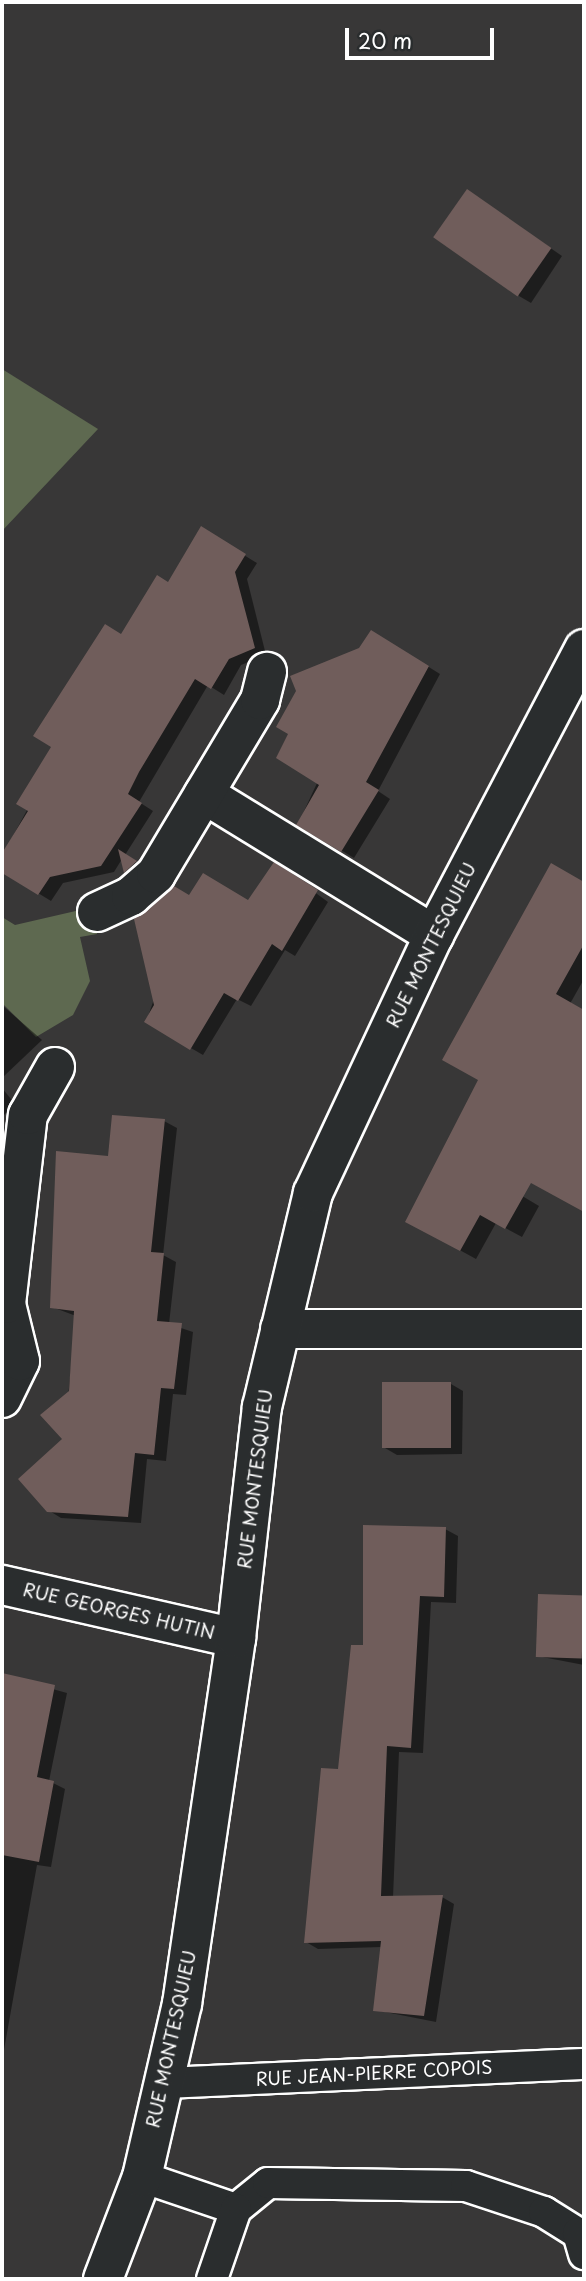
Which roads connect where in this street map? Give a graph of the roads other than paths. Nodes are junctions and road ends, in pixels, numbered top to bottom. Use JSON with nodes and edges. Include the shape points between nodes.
{"nodes":[{"id":1,"x":584,"y":649,"type":"edge"},
{"id":2,"x":267,"y":672,"type":"dead end"},
{"id":3,"x":204,"y":794,"type":"junction"},
{"id":4,"x":97,"y":912,"type":"dead end"},
{"id":5,"x":434,"y":935,"type":"junction"},
{"id":6,"x":55,"y":1067,"type":"dead end"},
{"id":7,"x":280,"y":1329,"type":"junction"},
{"id":8,"x":584,"y":1329,"type":"edge"},
{"id":9,"x":2,"y":1398,"type":"edge"},
{"id":10,"x":2,"y":1585,"type":"edge"},
{"id":11,"x":236,"y":1638,"type":"junction"},
{"id":12,"x":584,"y":2064,"type":"edge"},
{"id":13,"x":164,"y":2083,"type":"junction"},
{"id":14,"x":142,"y":2177,"type":"junction"},
{"id":15,"x":236,"y":2209,"type":"junction"},
{"id":16,"x":584,"y":2254,"type":"edge"},
{"id":17,"x":103,"y":2279,"type":"edge"},
{"id":18,"x":212,"y":2279,"type":"edge"}],
"edges":[{"from":1,"to":5,"type":"street","name":"RUE MONTESQUIEU"},
{"from":2,"to":3,"type":"street","via":[[260,700]]},
{"from":3,"to":4,"type":"street","via":[[156,874],[131,896]]},
{"from":3,"to":5,"type":"street"},
{"from":5,"to":7,"type":"street","name":"RUE MONTESQUIEU","via":[[313,1193]]},
{"from":6,"to":9,"type":"street","via":[[28,1115],[6,1304],[20,1361]]},
{"from":7,"to":8,"type":"street"},
{"from":7,"to":11,"type":"street","name":"RUE MONTESQUIEU","via":[[262,1407]]},
{"from":10,"to":11,"type":"street","name":"RUE GEORGES HUTIN"},
{"from":11,"to":13,"type":"street","name":"RUE MONTESQUIEU","via":[[182,2004]]},
{"from":12,"to":13,"type":"lane","name":"RUE JEAN-PIERRE COPOIS"},
{"from":13,"to":14,"type":"street","name":"RUE MONTESQUIEU"},
{"from":14,"to":15,"type":"lane"},
{"from":14,"to":17,"type":"street","name":"RUE MONTESQUIEU"},
{"from":15,"to":16,"type":"lane","via":[[268,2183],[466,2186],[544,2212],[578,2233]]},
{"from":15,"to":18,"type":"lane"}]}
